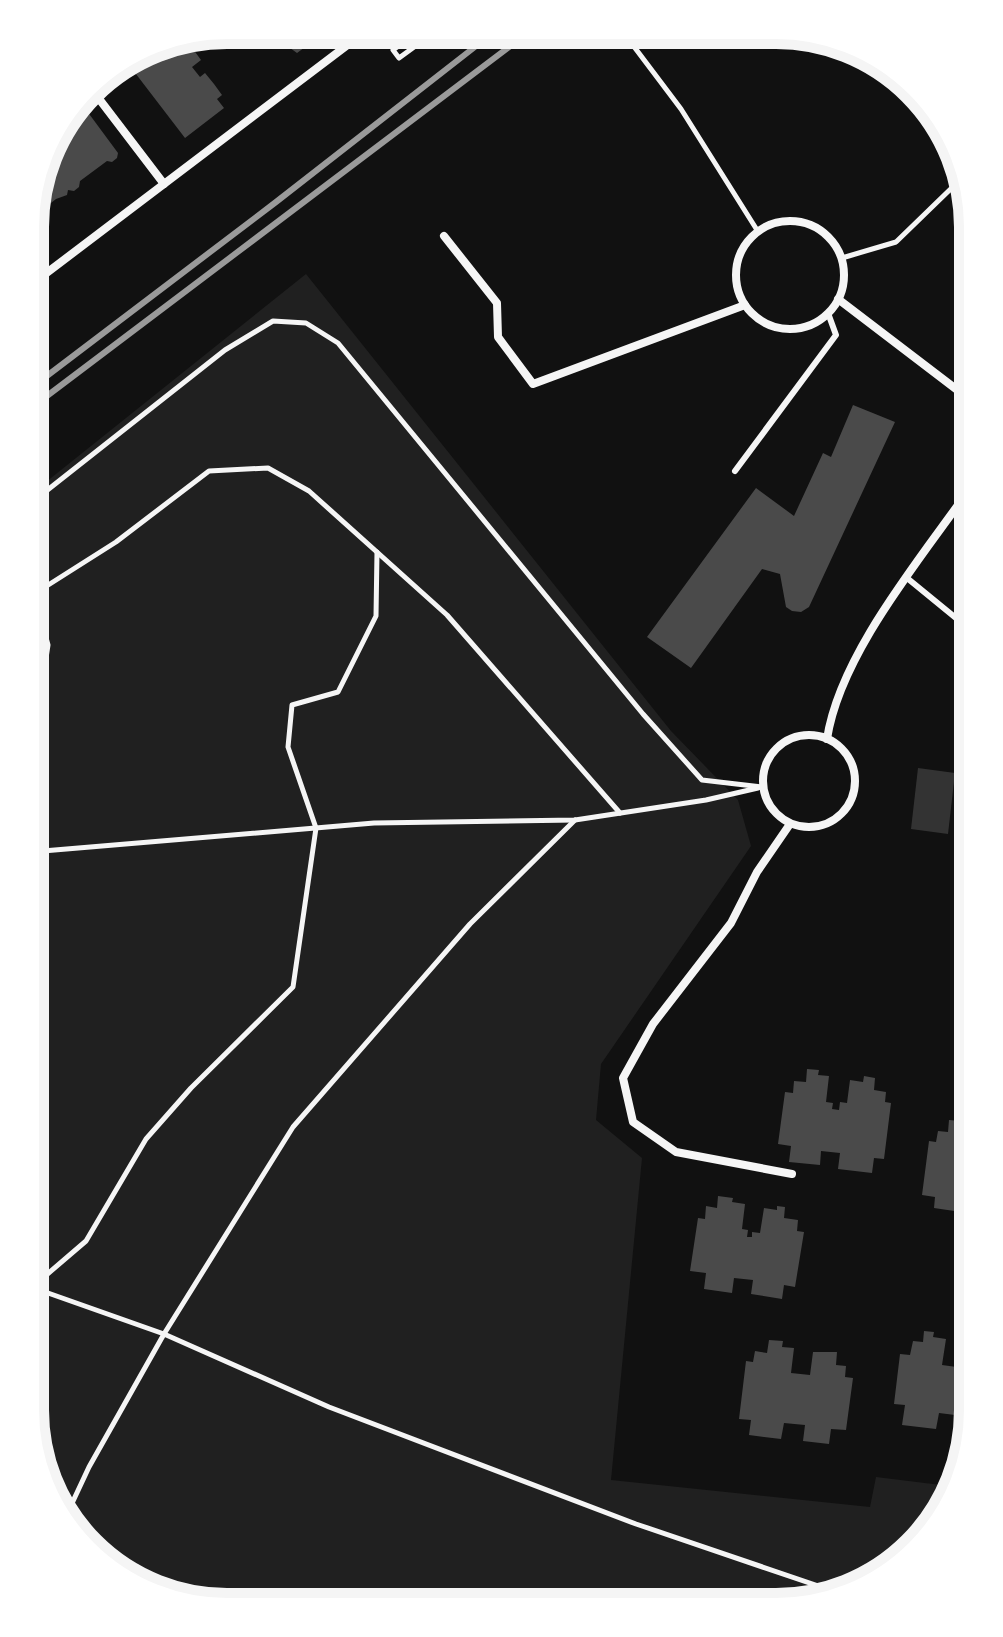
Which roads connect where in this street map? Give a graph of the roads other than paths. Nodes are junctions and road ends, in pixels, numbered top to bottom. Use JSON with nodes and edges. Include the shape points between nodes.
{"nodes":[{"id":1,"x":349,"y":44,"type":"edge"},
{"id":2,"x":98,"y":97,"type":"edge"},
{"id":3,"x":164,"y":184,"type":"junction"},
{"id":4,"x":444,"y":236,"type":"dead end"},
{"id":5,"x":44,"y":275,"type":"edge"},
{"id":6,"x":838,"y":299,"type":"junction"},
{"id":7,"x":745,"y":305,"type":"junction"},
{"id":8,"x":828,"y":313,"type":"junction"},
{"id":9,"x":959,"y":391,"type":"edge"},
{"id":10,"x":735,"y":471,"type":"dead end"},
{"id":11,"x":959,"y":504,"type":"edge"},
{"id":12,"x":907,"y":578,"type":"junction"},
{"id":13,"x":959,"y":621,"type":"edge"},
{"id":14,"x":827,"y":739,"type":"junction"},
{"id":15,"x":790,"y":824,"type":"junction"},
{"id":16,"x":792,"y":1174,"type":"dead end"}],
"edges":[{"from":1,"to":3,"type":"street"},
{"from":2,"to":3,"type":"street"},
{"from":3,"to":5,"type":"street"},
{"from":4,"to":7,"type":"street","via":[[497,303],[498,337],[533,384]]},
{"from":6,"to":7,"type":"street","via":[[844,281],[842,258],[833,241],[819,228],[781,220],[757,230],[744,244],[736,285]]},
{"from":6,"to":8,"type":"street"},
{"from":6,"to":9,"type":"street"},
{"from":7,"to":8,"type":"street","via":[[758,319],[794,329]]},
{"from":8,"to":10,"type":"lane","via":[[836,335]]},
{"from":11,"to":12,"type":"street"},
{"from":12,"to":13,"type":"lane"},
{"from":12,"to":14,"type":"street","via":[[865,638],[831,713]]},
{"from":14,"to":15,"type":"street","via":[[849,759],[854,791],[848,806],[824,826]]},
{"from":14,"to":15,"type":"street","via":[[795,737],[770,755],[763,770],[767,802]]},
{"from":15,"to":16,"type":"street","via":[[731,923],[653,1024],[623,1078],[633,1122],[676,1152]]}]}
